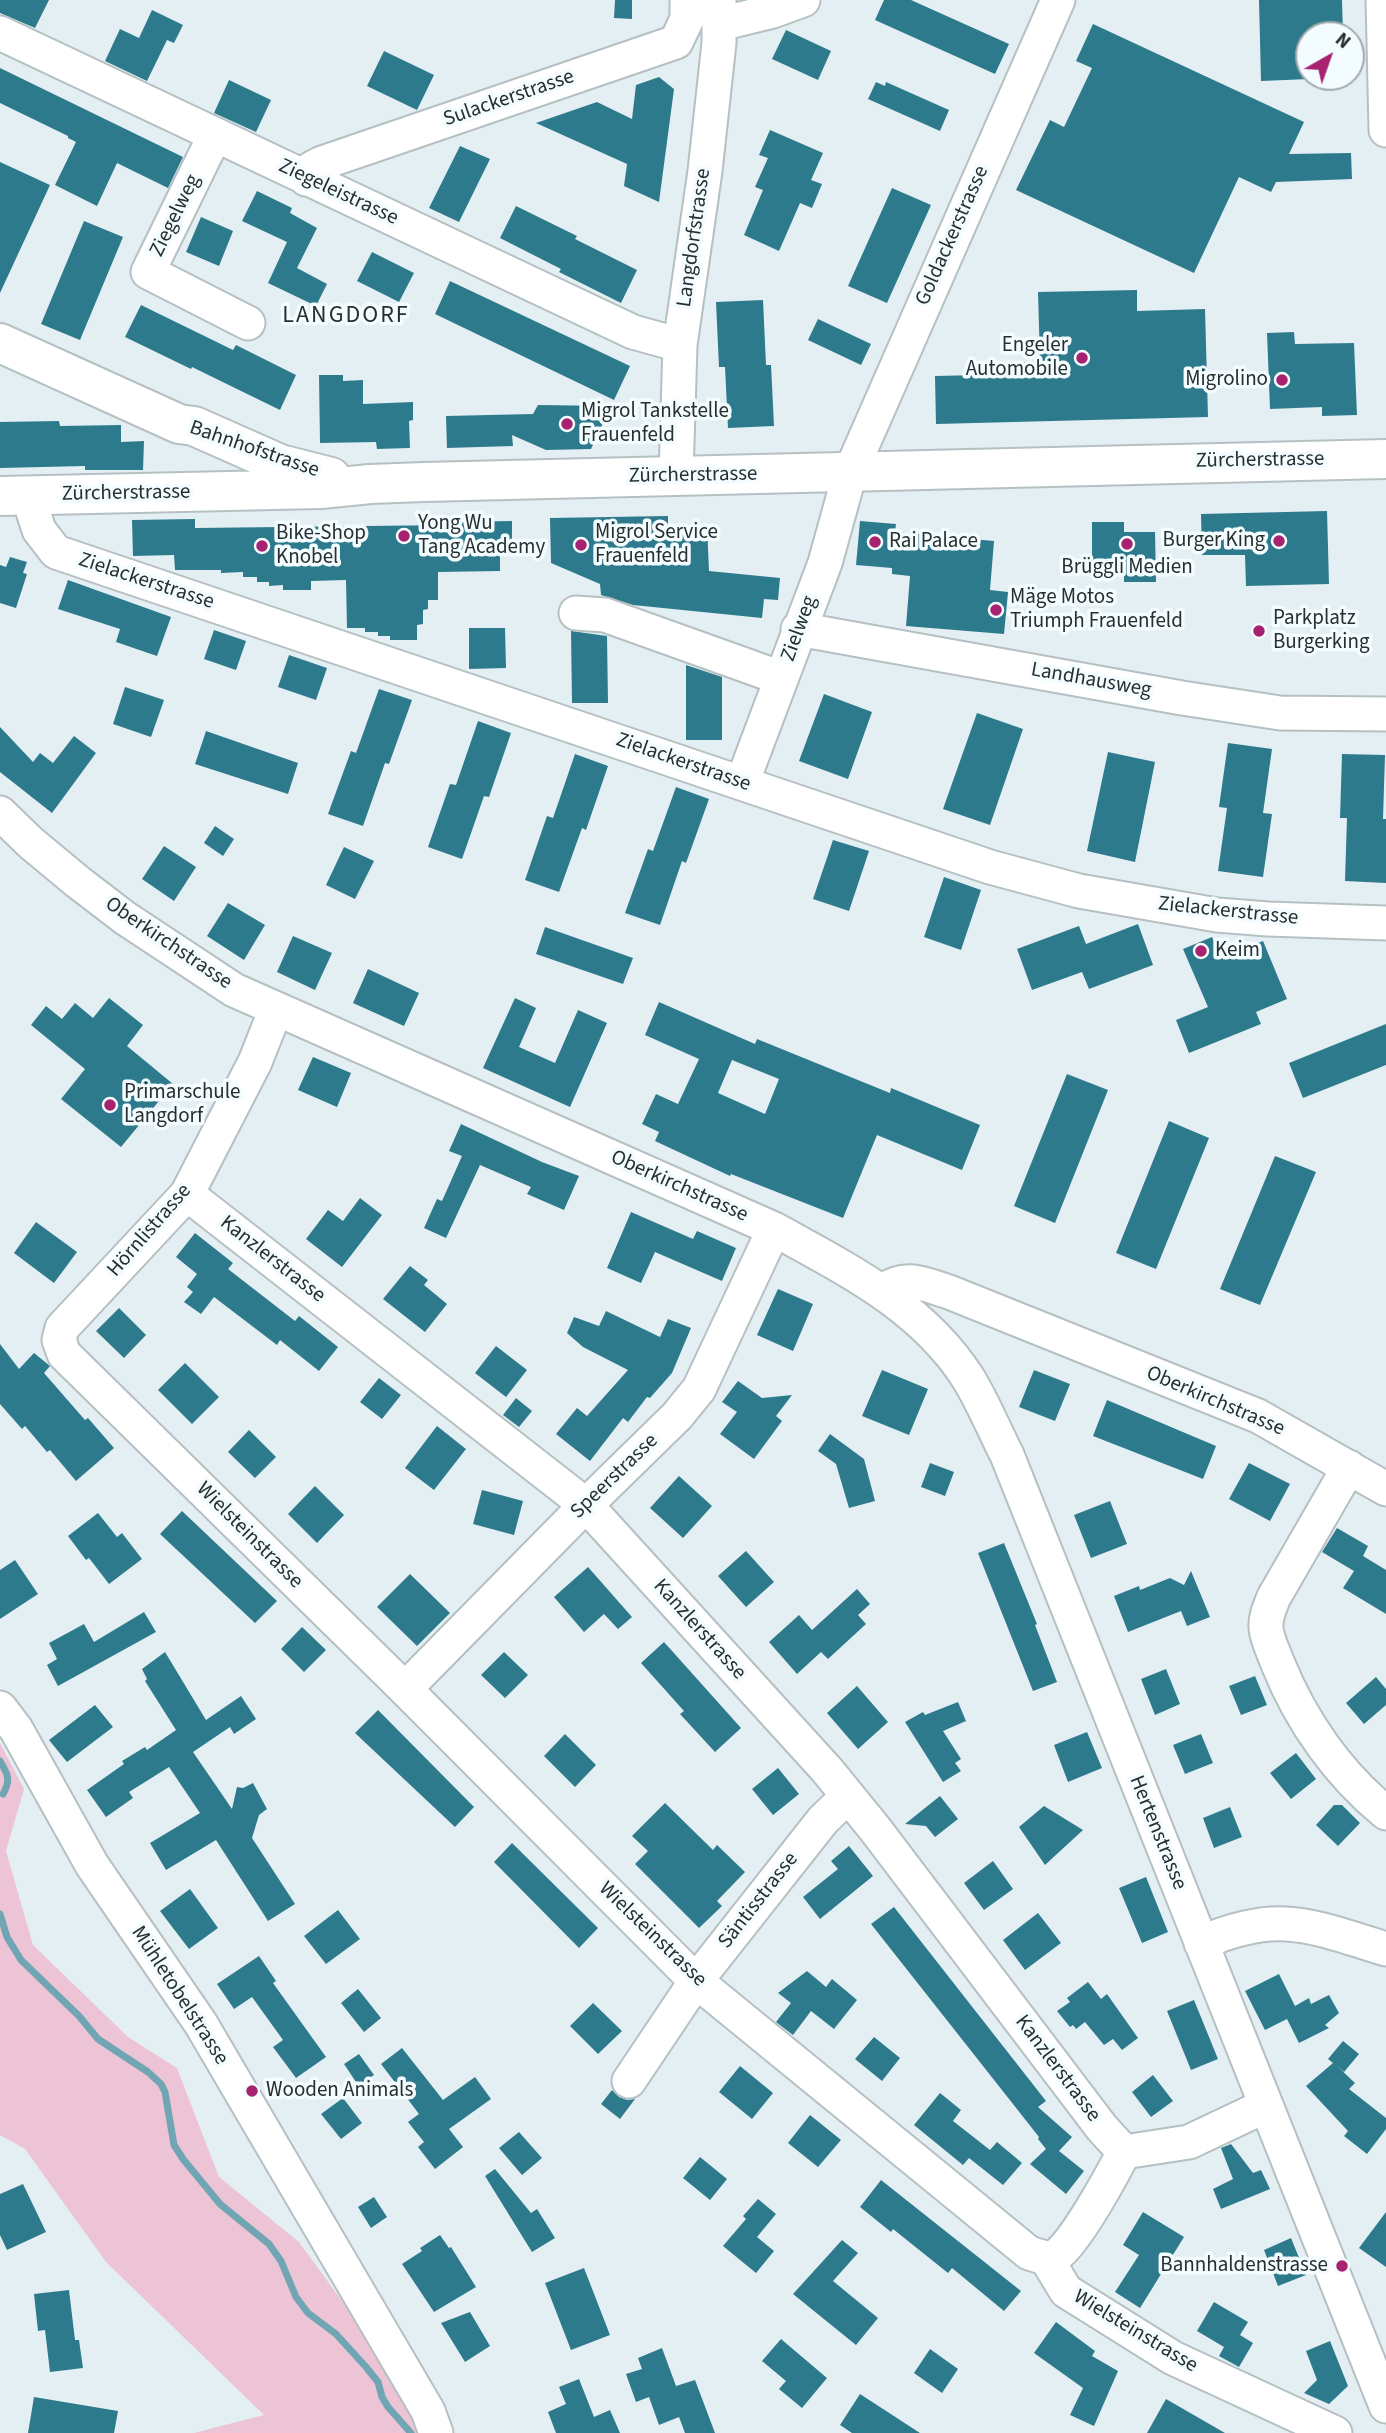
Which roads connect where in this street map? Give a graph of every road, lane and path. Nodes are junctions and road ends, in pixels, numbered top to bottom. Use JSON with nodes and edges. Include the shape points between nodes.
{"nodes":[{"id":1,"x":687,"y":0,"type":"edge"},
{"id":2,"x":803,"y":0,"type":"edge"},
{"id":3,"x":1058,"y":0,"type":"edge"},
{"id":4,"x":1383,"y":0,"type":"edge"},
{"id":5,"x":720,"y":12,"type":"edge"},
{"id":6,"x":0,"y":33,"type":"edge"},
{"id":7,"x":1386,"y":130,"type":"edge"},
{"id":8,"x":215,"y":135,"type":"junction"},
{"id":9,"x":306,"y":179,"type":"junction"},
{"id":10,"x":248,"y":323,"type":"dead end"},
{"id":11,"x":0,"y":343,"type":"edge"},
{"id":12,"x":680,"y":345,"type":"junction"},
{"id":13,"x":179,"y":424,"type":"junction"},
{"id":14,"x":1386,"y":459,"type":"edge"},
{"id":15,"x":850,"y":473,"type":"junction"},
{"id":16,"x":676,"y":476,"type":"junction"},
{"id":17,"x":370,"y":484,"type":"junction"},
{"id":18,"x":274,"y":491,"type":"junction"},
{"id":19,"x":14,"y":496,"type":"edge"},
{"id":20,"x":576,"y":613,"type":"dead end"},
{"id":21,"x":798,"y":629,"type":"junction"},
{"id":22,"x":782,"y":678,"type":"junction"},
{"id":23,"x":1386,"y":713,"type":"edge"},
{"id":24,"x":741,"y":783,"type":"junction"},
{"id":25,"x":0,"y":813,"type":"edge"},
{"id":26,"x":1386,"y":923,"type":"edge"},
{"id":27,"x":276,"y":1009,"type":"junction"},
{"id":28,"x":187,"y":1194,"type":"junction"},
{"id":29,"x":774,"y":1229,"type":"junction"},
{"id":30,"x":882,"y":1291,"type":"junction"},
{"id":31,"x":62,"y":1328,"type":"joint"},
{"id":32,"x":1349,"y":1467,"type":"junction"},
{"id":33,"x":1386,"y":1489,"type":"edge"},
{"id":34,"x":586,"y":1504,"type":"junction"},
{"id":35,"x":405,"y":1689,"type":"junction"},
{"id":36,"x":0,"y":1708,"type":"edge"},
{"id":37,"x":848,"y":1796,"type":"junction"},
{"id":38,"x":1386,"y":1813,"type":"edge"},
{"id":39,"x":1201,"y":1942,"type":"junction"},
{"id":40,"x":1386,"y":1949,"type":"edge"},
{"id":41,"x":696,"y":1981,"type":"junction"},
{"id":42,"x":629,"y":2081,"type":"dead end"},
{"id":43,"x":1265,"y":2106,"type":"junction"},
{"id":44,"x":1124,"y":2152,"type":"junction"},
{"id":45,"x":1046,"y":2258,"type":"junction"},
{"id":46,"x":1386,"y":2406,"type":"edge"},
{"id":47,"x":436,"y":2433,"type":"edge"},
{"id":48,"x":1335,"y":2433,"type":"edge"}],
"edges":[{"from":1,"to":9,"type":"street","name":"Sulackerstrasse","via":[[687,19],[676,42],[322,163],[312,168]]},
{"from":2,"to":5,"type":"street","via":[[773,11]]},
{"from":3,"to":15,"type":"street","name":"Goldackerstrasse"},
{"from":4,"to":7,"type":"street"},
{"from":5,"to":12,"type":"street","name":"Langdorfstrasse","via":[[705,171]]},
{"from":6,"to":8,"type":"street","name":"Ziegeleistrasse"},
{"from":8,"to":9,"type":"street","name":"Ziegeleistrasse"},
{"from":8,"to":10,"type":"street","name":"Ziegelweg","via":[[148,272]]},
{"from":9,"to":12,"type":"street","name":"Ziegeleistrasse","via":[[634,331]]},
{"from":11,"to":13,"type":"main road","name":"Bahnhofstrasse"},
{"from":12,"to":16,"type":"street","name":"Langdorfstrasse"},
{"from":13,"to":17,"type":"main road","name":"Bahnhofstrasse","via":[[194,426],[280,464]]},
{"from":13,"to":18,"type":"main road","name":"Bahnhofstrasse","via":[[239,472]]},
{"from":14,"to":15,"type":"main road","name":"Zürcherstrasse"},
{"from":15,"to":16,"type":"main road","name":"Zürcherstrasse"},
{"from":15,"to":21,"type":"street","name":"Zielweg","via":[[825,563]]},
{"from":16,"to":17,"type":"main road","name":"Zürcherstrasse"},
{"from":17,"to":18,"type":"main road","name":"Zürcherstrasse"},
{"from":18,"to":19,"type":"main road","name":"Zürcherstrasse"},
{"from":19,"to":24,"type":"street","name":"Zielackerstrasse","via":[[56,552]]},
{"from":20,"to":22,"type":"street","via":[[605,615]]},
{"from":21,"to":22,"type":"street","name":"Zielweg"},
{"from":21,"to":23,"type":"street","name":"Landhausweg","via":[[1286,714]]},
{"from":22,"to":24,"type":"street","name":"Zielweg"},
{"from":24,"to":26,"type":"street","name":"Zielackerstrasse","via":[[962,859],[1080,891],[1217,915]]},
{"from":25,"to":27,"type":"street","name":"Oberkirchstrasse","via":[[125,918],[234,990]]},
{"from":27,"to":28,"type":"street","name":"Hörnlistrasse","via":[[255,1062]]},
{"from":27,"to":29,"type":"street","name":"Oberkirchstrasse"},
{"from":28,"to":31,"type":"street","name":"Hörnlistrasse"},
{"from":28,"to":34,"type":"street","name":"Kanzlerstrasse"},
{"from":29,"to":30,"type":"street","name":"Oberkirchstrasse"},
{"from":29,"to":34,"type":"street","name":"Speerstrasse","via":[[699,1389]]},
{"from":30,"to":32,"type":"street","name":"Oberkirchstrasse","via":[[907,1281],[950,1292],[1258,1416]]},
{"from":30,"to":39,"type":"street","name":"Hertenstrasse","via":[[915,1316],[946,1350],[968,1378],[988,1416]]},
{"from":31,"to":35,"type":"street","name":"Wielsteinstrasse","via":[[59,1340],[64,1354]]},
{"from":32,"to":33,"type":"street","name":"Oberkirchstrasse"},
{"from":32,"to":38,"type":"street","via":[[1274,1597],[1266,1628],[1286,1683],[1305,1718],[1364,1795]]},
{"from":34,"to":35,"type":"street","name":"Speerstrasse"},
{"from":34,"to":37,"type":"street","name":"Kanzlerstrasse"},
{"from":35,"to":41,"type":"street","name":"Wielsteinstrasse"},
{"from":36,"to":47,"type":"street","name":"Mühletobelstrasse","via":[[92,1865],[201,2024],[428,2411]]},
{"from":37,"to":41,"type":"street","name":"Säntisstrasse","via":[[823,1820]]},
{"from":37,"to":44,"type":"street","name":"Kanzlerstrasse"},
{"from":39,"to":40,"type":"street","via":[[1238,1928],[1280,1922],[1303,1924]]},
{"from":39,"to":43,"type":"street","name":"Hertenstrasse"},
{"from":41,"to":42,"type":"street","name":"Säntisstrasse"},
{"from":41,"to":45,"type":"street","name":"Wielsteinstrasse","via":[[1028,2253]]},
{"from":43,"to":44,"type":"street","via":[[1189,2142]]},
{"from":43,"to":46,"type":"street","name":"Hertenstrasse"},
{"from":44,"to":45,"type":"street","via":[[1070,2242],[1057,2256]]},
{"from":45,"to":48,"type":"street","name":"Wielsteinstrasse","via":[[1066,2291],[1173,2358]]}]}
